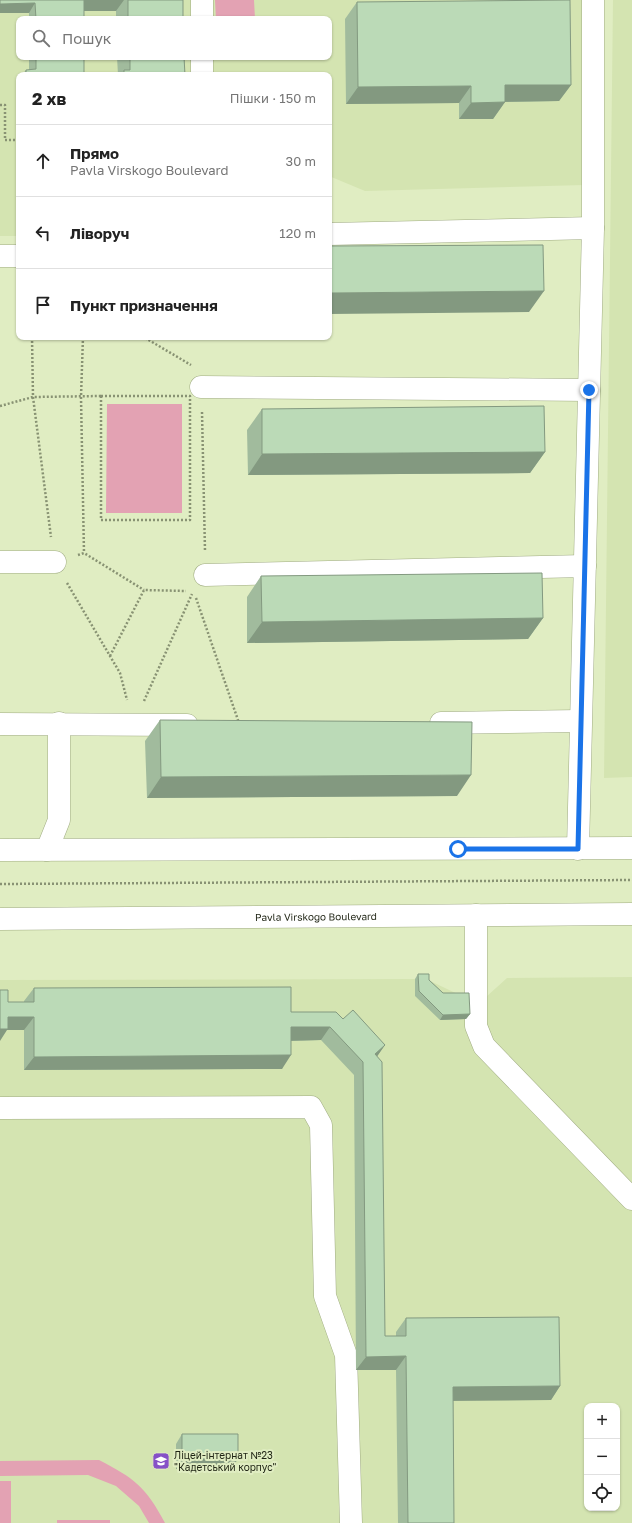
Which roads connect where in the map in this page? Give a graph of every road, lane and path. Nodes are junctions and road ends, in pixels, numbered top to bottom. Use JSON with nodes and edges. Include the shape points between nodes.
{"nodes":[{"id":1,"x":202,"y":0,"type":"edge"},
{"id":2,"x":594,"y":0,"type":"edge"},
{"id":3,"x":202,"y":16,"type":"edge"},
{"id":4,"x":202,"y":60,"type":"edge"},
{"id":5,"x":202,"y":72,"type":"edge"},
{"id":6,"x":0,"y":105,"type":"edge"},
{"id":7,"x":16,"y":140,"type":"edge"},
{"id":8,"x":594,"y":228,"type":"junction"},
{"id":9,"x":332,"y":234,"type":"edge"},
{"id":10,"x":0,"y":256,"type":"edge"},
{"id":11,"x":16,"y":256,"type":"edge"},
{"id":12,"x":32,"y":340,"type":"edge"},
{"id":13,"x":84,"y":340,"type":"edge"},
{"id":14,"x":149,"y":340,"type":"edge"},
{"id":15,"x":201,"y":387,"type":"joint"},
{"id":16,"x":589,"y":390,"type":"junction"},
{"id":17,"x":101,"y":396,"type":"junction"},
{"id":18,"x":33,"y":397,"type":"junction"},
{"id":19,"x":81,"y":397,"type":"junction"},
{"id":20,"x":0,"y":406,"type":"edge"},
{"id":21,"x":84,"y":553,"type":"junction"},
{"id":22,"x":0,"y":562,"type":"edge"},
{"id":23,"x":54,"y":562,"type":"junction"},
{"id":24,"x":585,"y":566,"type":"junction"},
{"id":25,"x":205,"y":575,"type":"dead end"},
{"id":26,"x":144,"y":590,"type":"junction"},
{"id":27,"x":110,"y":656,"type":"junction"},
{"id":28,"x":580,"y":721,"type":"junction"},
{"id":29,"x":59,"y":723,"type":"junction"},
{"id":30,"x":422,"y":723,"type":"edge"},
{"id":31,"x":0,"y":724,"type":"edge"},
{"id":32,"x":133,"y":725,"type":"junction"},
{"id":33,"x":210,"y":725,"type":"edge"},
{"id":34,"x":632,"y":848,"type":"edge"},
{"id":35,"x":578,"y":849,"type":"junction"},
{"id":36,"x":0,"y":850,"type":"edge"},
{"id":37,"x":47,"y":850,"type":"junction"},
{"id":38,"x":632,"y":880,"type":"edge"},
{"id":39,"x":0,"y":884,"type":"edge"},
{"id":40,"x":632,"y":914,"type":"edge"},
{"id":41,"x":476,"y":915,"type":"junction"},
{"id":42,"x":0,"y":919,"type":"edge"},
{"id":43,"x":0,"y":1108,"type":"edge"},
{"id":44,"x":632,"y":1199,"type":"edge"},
{"id":45,"x":351,"y":1523,"type":"edge"}],
"edges":[{"from":1,"to":3,"type":"street"},
{"from":2,"to":8,"type":"street"},
{"from":4,"to":5,"type":"street"},
{"from":6,"to":7,"type":"path","via":[[5,105],[5,140]]},
{"from":8,"to":9,"type":"street"},
{"from":8,"to":16,"type":"street"},
{"from":10,"to":11,"type":"street"},
{"from":12,"to":18,"type":"path"},
{"from":13,"to":19,"type":"path"},
{"from":14,"to":15,"type":"path","via":[[190,364]]},
{"from":15,"to":16,"type":"street"},
{"from":16,"to":24,"type":"street"},
{"from":17,"to":17,"type":"path","via":[[190,396],[190,520],[101,520]]},
{"from":17,"to":19,"type":"path"},
{"from":18,"to":19,"type":"path"},
{"from":18,"to":20,"type":"path"},
{"from":18,"to":23,"type":"path"},
{"from":19,"to":21,"type":"path"},
{"from":21,"to":23,"type":"path"},
{"from":21,"to":26,"type":"path"},
{"from":22,"to":23,"type":"street"},
{"from":23,"to":27,"type":"path"},
{"from":24,"to":25,"type":"street"},
{"from":24,"to":28,"type":"street"},
{"from":26,"to":27,"type":"path"},
{"from":26,"to":32,"type":"path","via":[[193,591]]},
{"from":27,"to":32,"type":"path","via":[[120,673]]},
{"from":28,"to":30,"type":"street"},
{"from":28,"to":35,"type":"street"},
{"from":29,"to":31,"type":"street"},
{"from":29,"to":32,"type":"street"},
{"from":29,"to":37,"type":"street","via":[[59,820]]},
{"from":32,"to":33,"type":"street"},
{"from":34,"to":35,"type":"street"},
{"from":35,"to":37,"type":"street"},
{"from":36,"to":37,"type":"street"},
{"from":38,"to":39,"type":"path"},
{"from":40,"to":41,"type":"street","name":"Pavla Virskogo Boulevard"},
{"from":41,"to":42,"type":"street","name":"Pavla Virskogo Boulevard"},
{"from":41,"to":44,"type":"street","via":[[476,1026],[484,1046]]},
{"from":43,"to":45,"type":"street","via":[[311,1107],[321,1125],[325,1296],[346,1355]]}]}
